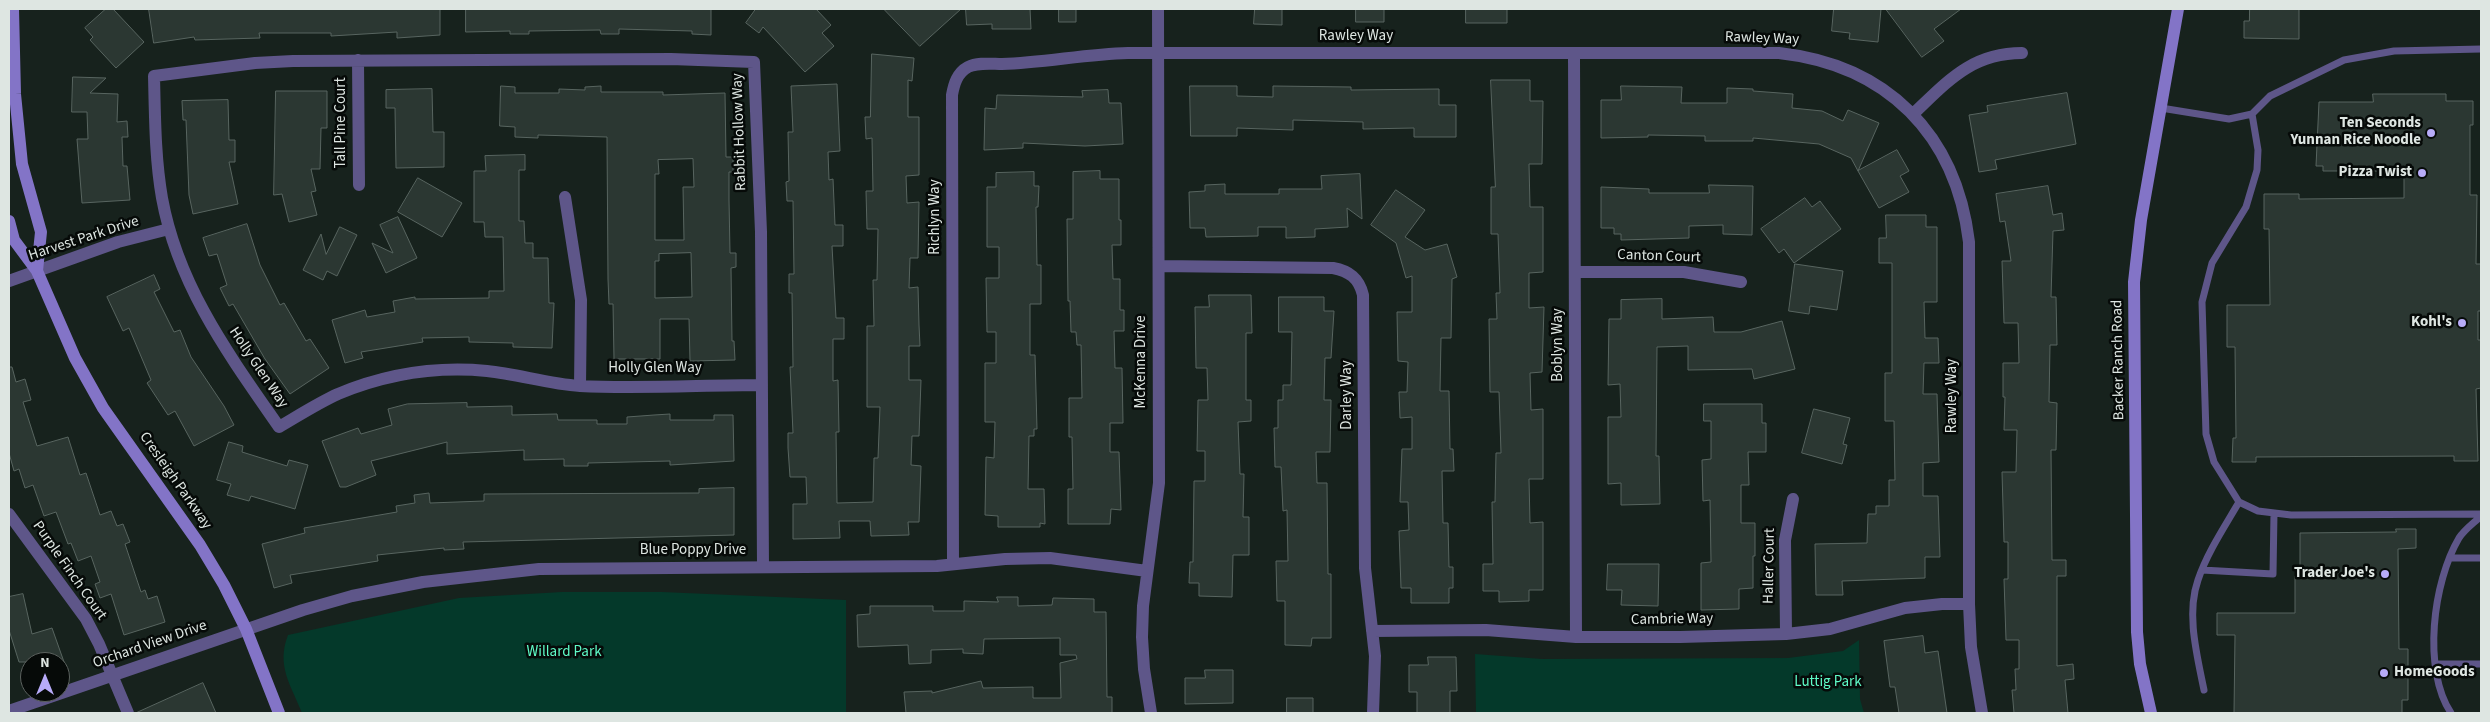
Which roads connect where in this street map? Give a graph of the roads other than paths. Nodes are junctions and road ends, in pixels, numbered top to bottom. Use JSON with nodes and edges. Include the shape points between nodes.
{"nodes":[{"id":1,"x":13,"y":9,"type":"edge"},
{"id":2,"x":1158,"y":9,"type":"edge"},
{"id":3,"x":2178,"y":9,"type":"edge"},
{"id":4,"x":2481,"y":49,"type":"edge"},
{"id":5,"x":1158,"y":53,"type":"junction"},
{"id":6,"x":1574,"y":54,"type":"junction"},
{"id":7,"x":2022,"y":54,"type":"dead end"},
{"id":8,"x":358,"y":60,"type":"junction"},
{"id":9,"x":2161,"y":108,"type":"junction"},
{"id":10,"x":1913,"y":114,"type":"junction"},
{"id":11,"x":2252,"y":114,"type":"junction"},
{"id":12,"x":358,"y":185,"type":"dead end"},
{"id":13,"x":565,"y":196,"type":"dead end"},
{"id":14,"x":9,"y":221,"type":"edge"},
{"id":15,"x":169,"y":229,"type":"junction"},
{"id":16,"x":1159,"y":266,"type":"junction"},
{"id":17,"x":37,"y":271,"type":"junction"},
{"id":18,"x":1575,"y":272,"type":"junction"},
{"id":19,"x":9,"y":281,"type":"edge"},
{"id":20,"x":1741,"y":282,"type":"dead end"},
{"id":21,"x":762,"y":385,"type":"junction"},
{"id":22,"x":580,"y":386,"type":"junction"},
{"id":23,"x":1793,"y":499,"type":"dead end"},
{"id":24,"x":2239,"y":502,"type":"junction"},
{"id":25,"x":2274,"y":513,"type":"junction"},
{"id":26,"x":9,"y":514,"type":"edge"},
{"id":27,"x":2481,"y":515,"type":"edge"},
{"id":28,"x":2450,"y":558,"type":"junction"},
{"id":29,"x":2481,"y":558,"type":"edge"},
{"id":30,"x":953,"y":564,"type":"junction"},
{"id":31,"x":763,"y":567,"type":"junction"},
{"id":32,"x":2202,"y":570,"type":"junction"},
{"id":33,"x":1147,"y":571,"type":"junction"},
{"id":34,"x":1969,"y":604,"type":"junction"},
{"id":35,"x":246,"y":629,"type":"junction"},
{"id":36,"x":1372,"y":631,"type":"junction"},
{"id":37,"x":1786,"y":634,"type":"junction"},
{"id":38,"x":1576,"y":636,"type":"junction"},
{"id":39,"x":2436,"y":664,"type":"junction"},
{"id":40,"x":2481,"y":664,"type":"edge"},
{"id":41,"x":112,"y":675,"type":"junction"},
{"id":42,"x":2204,"y":690,"type":"dead end"},
{"id":43,"x":9,"y":711,"type":"edge"},
{"id":44,"x":128,"y":713,"type":"edge"},
{"id":45,"x":279,"y":713,"type":"edge"},
{"id":46,"x":1151,"y":713,"type":"edge"},
{"id":47,"x":1373,"y":713,"type":"edge"},
{"id":48,"x":1982,"y":713,"type":"edge"},
{"id":49,"x":2150,"y":713,"type":"edge"},
{"id":50,"x":2451,"y":713,"type":"edge"}],
"edges":[{"from":1,"to":17,"type":"street","name":"Cresleigh Parkway","via":[[15,94],[22,164],[41,232]]},
{"from":2,"to":5,"type":"street","name":"McKenna Drive"},
{"from":3,"to":9,"type":"street","name":"Backer Ranch Road"},
{"from":4,"to":11,"type":"lane","via":[[2394,51],[2344,60],[2270,96]]},
{"from":5,"to":6,"type":"street","name":"Rawley Way"},
{"from":5,"to":16,"type":"street","name":"McKenna Drive"},
{"from":5,"to":30,"type":"street","name":"Richlyn Way","via":[[1096,54],[1027,64],[977,64],[966,68],[955,80],[952,95]]},
{"from":6,"to":10,"type":"street","name":"Rawley Way","via":[[1779,54],[1810,57],[1851,71],[1871,82]]},
{"from":6,"to":18,"type":"street","name":"Boblyn Way"},
{"from":7,"to":10,"type":"street","via":[[1992,56],[1966,67]]},
{"from":8,"to":12,"type":"street","name":"Tall Pine Court"},
{"from":8,"to":15,"type":"street","name":"Holly Glen Way","via":[[256,63],[154,76],[156,149]]},
{"from":8,"to":21,"type":"street","name":"Rabbit Hollow Way","via":[[671,59],[754,62],[761,232]]},
{"from":9,"to":11,"type":"lane","via":[[2229,119]]},
{"from":9,"to":49,"type":"street","name":"Backer Ranch Road","via":[[2141,220],[2134,282],[2137,632]]},
{"from":10,"to":34,"type":"street","name":"Rawley Way","via":[[1934,138],[1950,167],[1967,227]]},
{"from":11,"to":24,"type":"lane","via":[[2258,150],[2257,170],[2246,207],[2212,263],[2202,302],[2206,434],[2214,462]]},
{"from":13,"to":22,"type":"street","via":[[581,300]]},
{"from":14,"to":17,"type":"street","name":"Cresleigh Parkway","via":[[14,240]]},
{"from":15,"to":17,"type":"street","name":"Harvest Park Drive","via":[[118,242]]},
{"from":15,"to":22,"type":"street","name":"Holly Glen Way","via":[[196,301],[219,341],[279,427],[337,395],[373,381],[411,372],[487,371]]},
{"from":16,"to":33,"type":"street","name":"McKenna Drive","via":[[1159,483]]},
{"from":16,"to":36,"type":"street","name":"Darley Way","via":[[1333,268],[1349,273],[1361,286],[1365,568]]},
{"from":17,"to":19,"type":"street","name":"Harvest Park Drive"},
{"from":17,"to":35,"type":"street","name":"Cresleigh Parkway","via":[[75,358],[103,408],[200,545]]},
{"from":18,"to":20,"type":"street","name":"Canton Court","via":[[1684,272]]},
{"from":18,"to":38,"type":"street","name":"Boblyn Way"},
{"from":21,"to":22,"type":"street","name":"Holly Glen Way"},
{"from":21,"to":31,"type":"street","name":"Rabbit Hollow Way"},
{"from":23,"to":37,"type":"street","name":"Haller Court","via":[[1785,540]]},
{"from":24,"to":25,"type":"lane","via":[[2258,511]]},
{"from":24,"to":32,"type":"lane"},
{"from":25,"to":27,"type":"lane"},
{"from":25,"to":32,"type":"lane","via":[[2273,574]]},
{"from":26,"to":41,"type":"street","name":"Purple Finch Court","via":[[86,619]]},
{"from":27,"to":28,"type":"lane","via":[[2460,537]]},
{"from":28,"to":29,"type":"lane"},
{"from":28,"to":39,"type":"lane","via":[[2439,598],[2434,634]]},
{"from":30,"to":31,"type":"street","name":"Blue Poppy Drive"},
{"from":30,"to":33,"type":"street","name":"Blue Poppy Drive","via":[[1005,558],[1050,558]]},
{"from":31,"to":35,"type":"street","name":"Blue Poppy Drive","via":[[567,568],[469,575],[352,596]]},
{"from":32,"to":42,"type":"lane","via":[[2197,580],[2194,604],[2194,639]]},
{"from":33,"to":46,"type":"street","name":"McKenna Drive","via":[[1142,637]]},
{"from":34,"to":37,"type":"street","name":"Cambrie Way","via":[[1905,608],[1830,629]]},
{"from":34,"to":48,"type":"street","name":"Rawley Way","via":[[1971,647]]},
{"from":35,"to":41,"type":"street","name":"Orchard View Drive"},
{"from":35,"to":45,"type":"street","name":"Cresleigh Parkway"},
{"from":36,"to":38,"type":"street","name":"Cambrie Way","via":[[1486,630]]},
{"from":36,"to":47,"type":"street","name":"Darley Way"},
{"from":37,"to":38,"type":"street","name":"Cambrie Way"},
{"from":39,"to":40,"type":"lane"},
{"from":39,"to":50,"type":"lane","via":[[2443,700]]},
{"from":41,"to":43,"type":"street","name":"Orchard View Drive"},
{"from":41,"to":44,"type":"street","name":"Purple Finch Court"}]}
